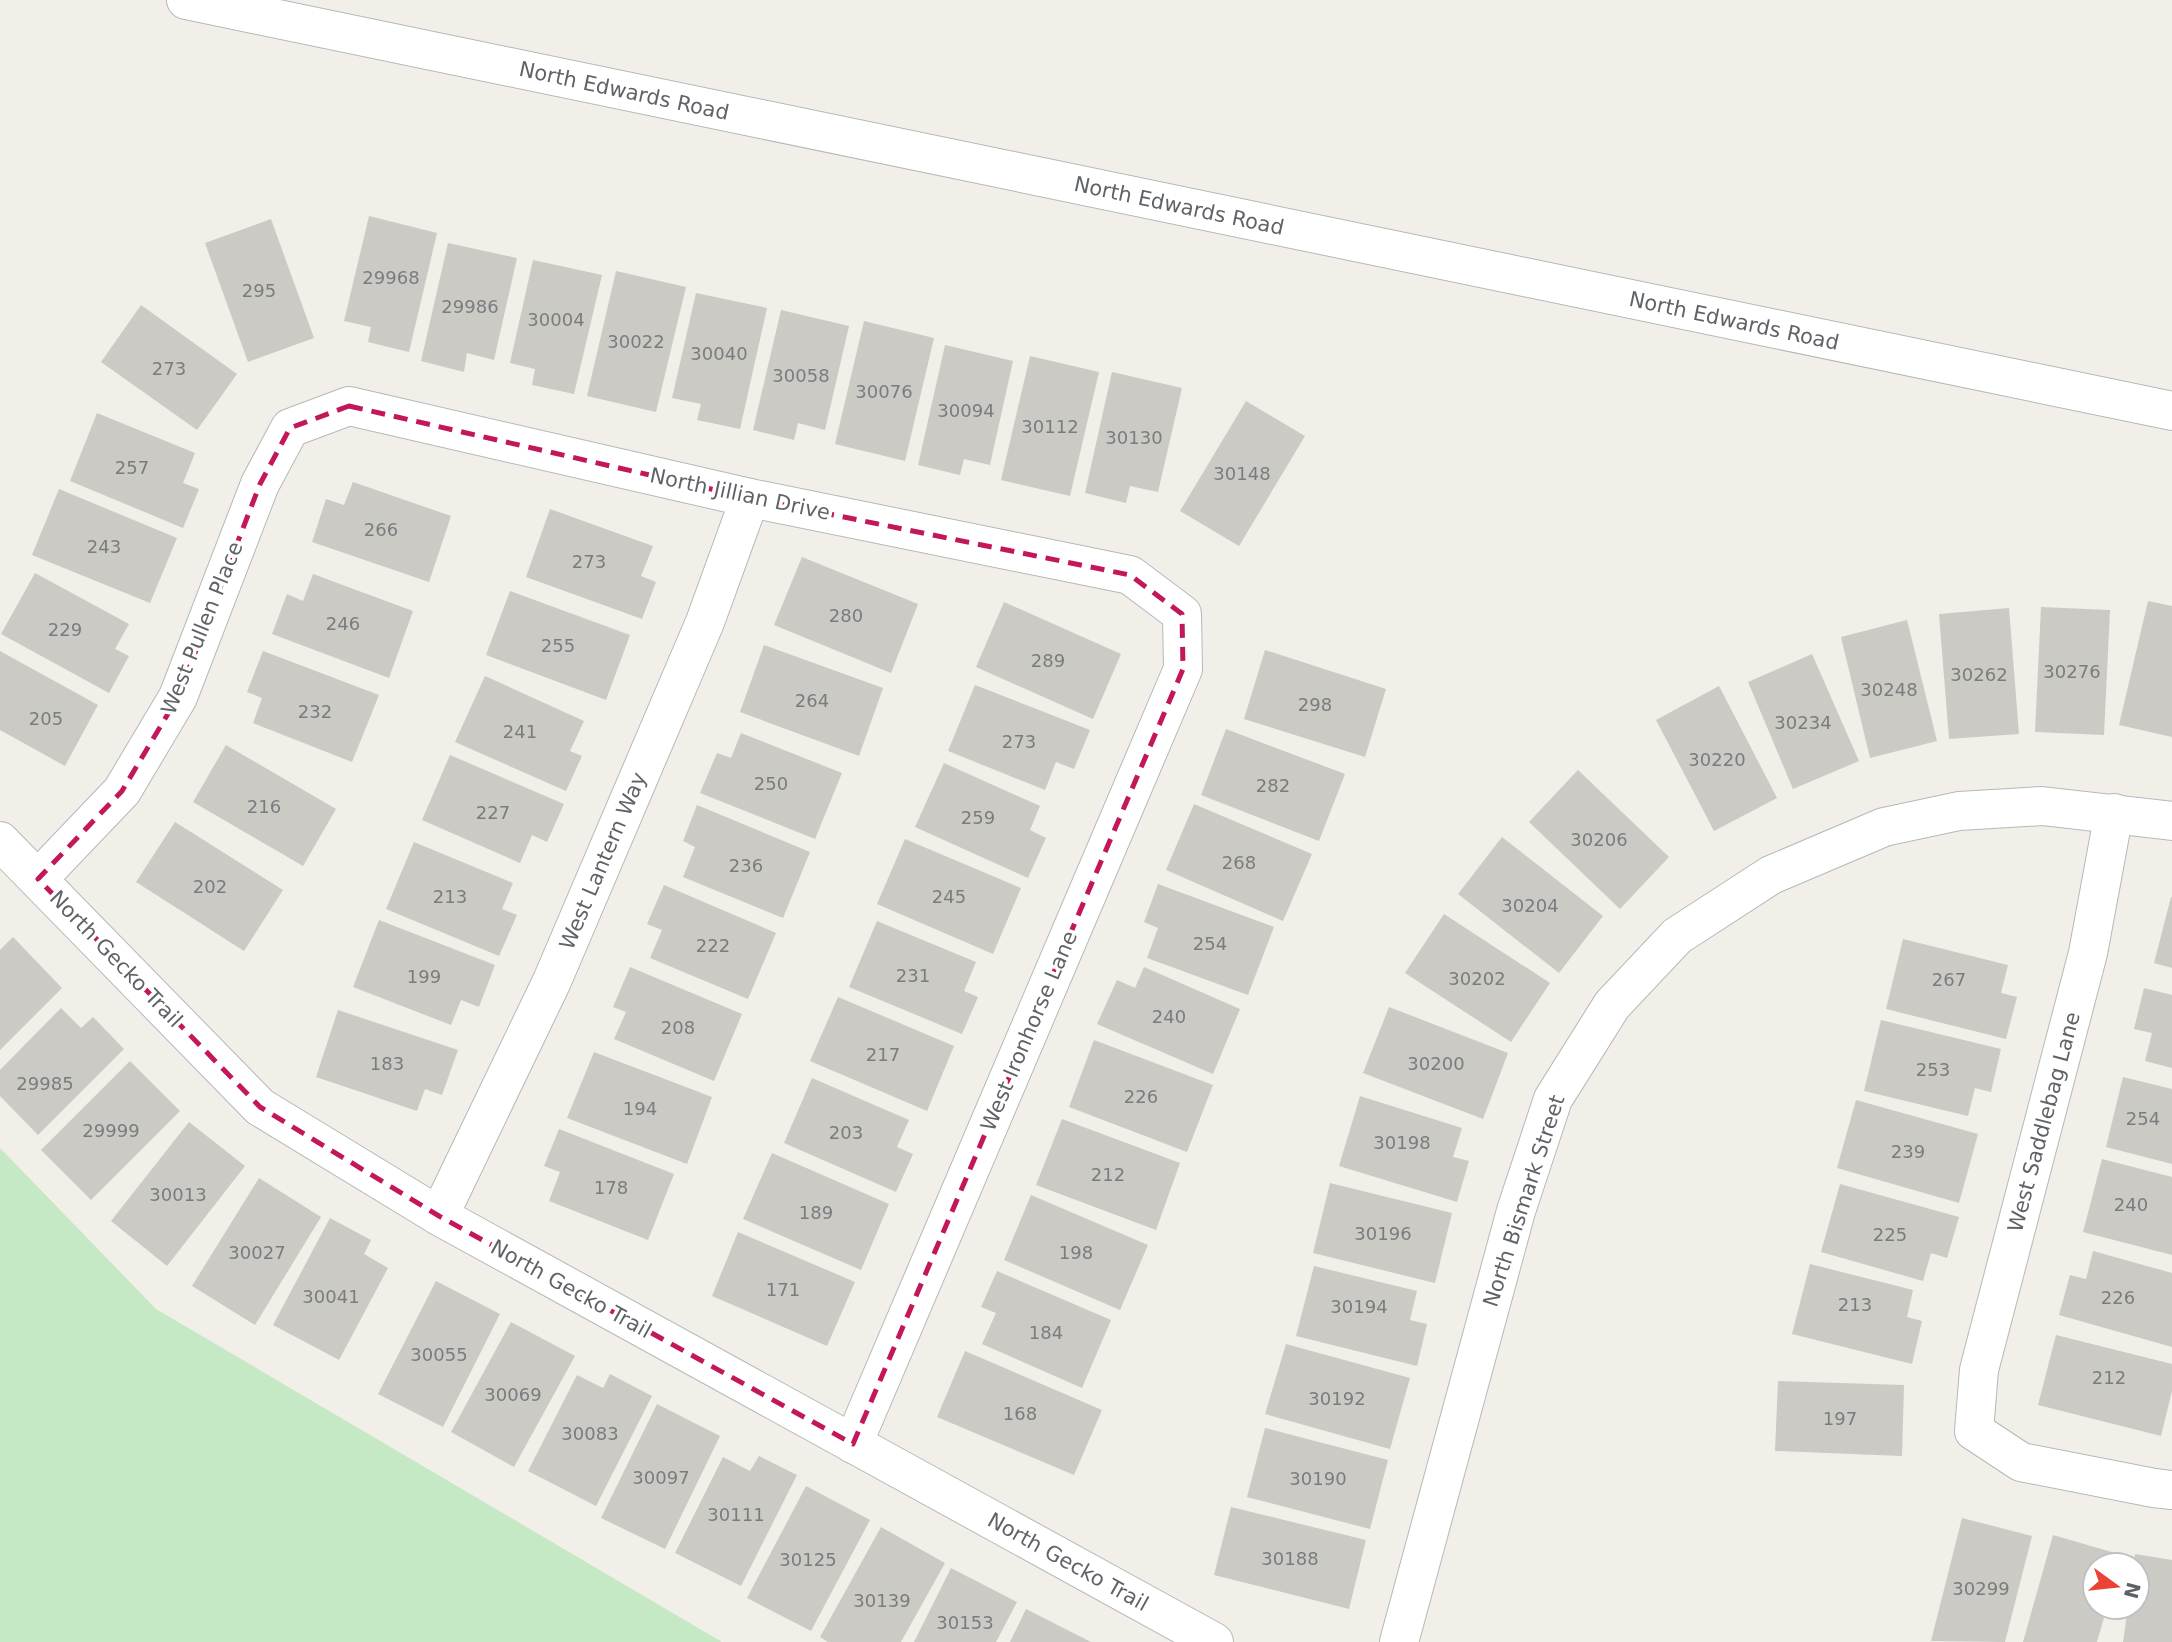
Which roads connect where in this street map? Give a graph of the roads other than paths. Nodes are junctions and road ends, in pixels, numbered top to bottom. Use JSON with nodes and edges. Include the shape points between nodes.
{"nodes":[{"id":1,"x":186,"y":0,"type":"edge"},
{"id":2,"x":2172,"y":411,"type":"edge"},
{"id":3,"x":290,"y":428,"type":"joint"},
{"id":4,"x":750,"y":498,"type":"junction"},
{"id":5,"x":1182,"y":614,"type":"joint"},
{"id":6,"x":2115,"y":813,"type":"junction"},
{"id":7,"x":2172,"y":821,"type":"edge"},
{"id":8,"x":0,"y":841,"type":"edge"},
{"id":9,"x":38,"y":879,"type":"junction"},
{"id":10,"x":439,"y":1216,"type":"junction"},
{"id":11,"x":853,"y":1444,"type":"junction"},
{"id":12,"x":2172,"y":1490,"type":"edge"},
{"id":13,"x":1214,"y":1642,"type":"edge"},
{"id":14,"x":1399,"y":1642,"type":"edge"}],
"edges":[{"from":1,"to":2,"type":"street","name":"North Edwards Road"},
{"from":3,"to":4,"type":"street","name":"North Jillian Drive","via":[[349,406]]},
{"from":3,"to":9,"type":"street","name":"West Pullen Place","via":[[260,484],[178,697],[122,791]]},
{"from":4,"to":5,"type":"street","name":"North Jillian Drive","via":[[1130,575]]},
{"from":4,"to":10,"type":"street","name":"West Lantern Way","via":[[705,622],[552,981]]},
{"from":5,"to":11,"type":"street","name":"West Ironhorse Lane","via":[[1183,669]]},
{"from":6,"to":7,"type":"street","name":"North Bismark Street"},
{"from":6,"to":12,"type":"street","name":"West Saddlebag Lane","via":[[2088,953],[1979,1370],[1974,1431],[2021,1462]]},
{"from":6,"to":14,"type":"street","name":"North Bismark Street","via":[[2042,806],[1959,811],[1884,827],[1771,875],[1678,936],[1612,1005],[1553,1099],[1516,1212]]},
{"from":8,"to":9,"type":"street","name":"North Gecko Trail"},
{"from":9,"to":10,"type":"street","name":"North Gecko Trail","via":[[260,1107]]},
{"from":10,"to":11,"type":"street","name":"North Gecko Trail"},
{"from":11,"to":13,"type":"street","name":"North Gecko Trail"}]}
